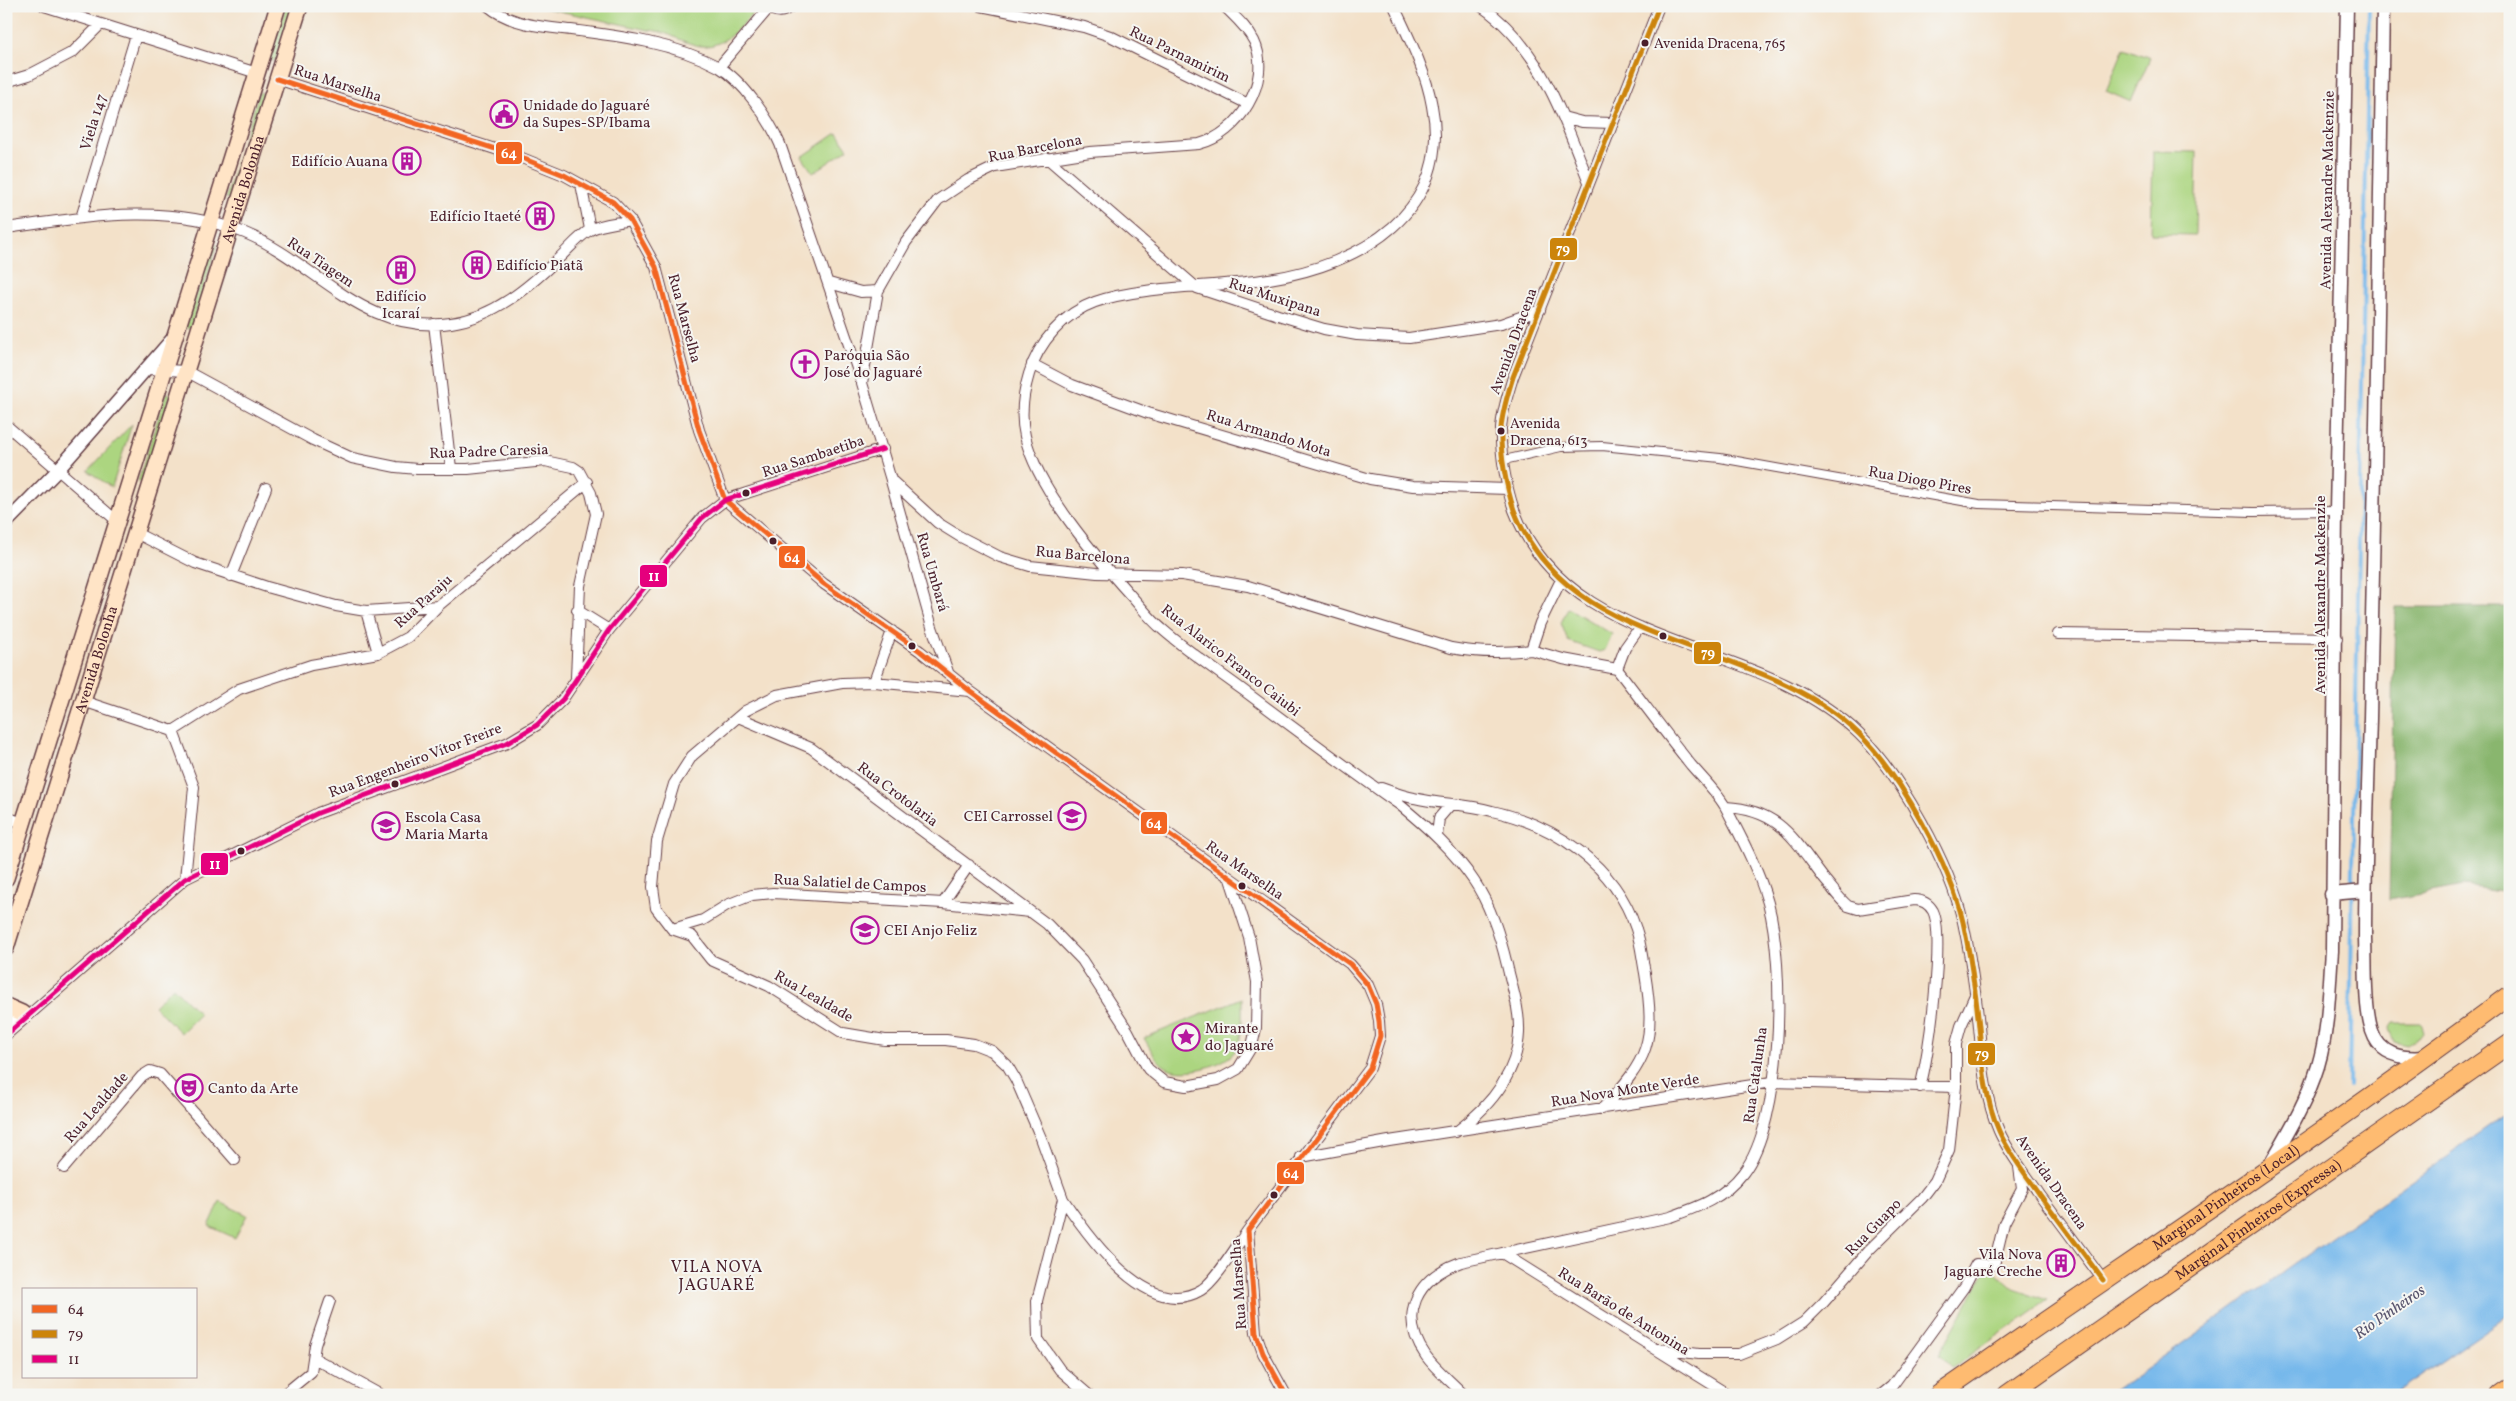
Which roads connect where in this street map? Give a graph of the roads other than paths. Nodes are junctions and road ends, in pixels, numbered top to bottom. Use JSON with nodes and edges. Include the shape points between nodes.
{"nodes":[{"id":1,"x":44,"y":6,"type":"edge"},
{"id":2,"x":278,"y":6,"type":"edge"},
{"id":3,"x":300,"y":6,"type":"edge"},
{"id":4,"x":488,"y":6,"type":"edge"},
{"id":5,"x":791,"y":6,"type":"edge"},
{"id":6,"x":981,"y":6,"type":"edge"},
{"id":7,"x":1224,"y":6,"type":"edge"},
{"id":8,"x":1394,"y":6,"type":"edge"},
{"id":9,"x":1481,"y":6,"type":"edge"},
{"id":10,"x":1499,"y":6,"type":"edge"},
{"id":11,"x":1659,"y":6,"type":"edge"},
{"id":12,"x":2347,"y":6,"type":"edge"},
{"id":13,"x":2383,"y":6,"type":"edge"},
{"id":14,"x":768,"y":7,"type":"edge"},
{"id":15,"x":1502,"y":21,"type":"junction"},
{"id":16,"x":101,"y":24,"type":"junction"},
{"id":17,"x":136,"y":35,"type":"junction"},
{"id":18,"x":718,"y":67,"type":"junction"},
{"id":19,"x":257,"y":73,"type":"junction"},
{"id":20,"x":277,"y":79,"type":"junction"},
{"id":21,"x":6,"y":82,"type":"edge"},
{"id":22,"x":1248,"y":104,"type":"junction"},
{"id":23,"x":1563,"y":117,"type":"junction"},
{"id":24,"x":1612,"y":123,"type":"junction"},
{"id":25,"x":1047,"y":158,"type":"junction"},
{"id":26,"x":1588,"y":182,"type":"junction"},
{"id":27,"x":581,"y":184,"type":"junction"},
{"id":28,"x":81,"y":218,"type":"junction"},
{"id":29,"x":630,"y":220,"type":"junction"},
{"id":30,"x":210,"y":224,"type":"junction"},
{"id":31,"x":6,"y":228,"type":"edge"},
{"id":32,"x":230,"y":229,"type":"junction"},
{"id":33,"x":590,"y":229,"type":"junction"},
{"id":34,"x":829,"y":283,"type":"junction"},
{"id":35,"x":1197,"y":288,"type":"junction"},
{"id":36,"x":878,"y":290,"type":"junction"},
{"id":37,"x":1540,"y":310,"type":"junction"},
{"id":38,"x":434,"y":324,"type":"junction"},
{"id":39,"x":176,"y":335,"type":"junction"},
{"id":40,"x":1032,"y":364,"type":"junction"},
{"id":41,"x":148,"y":369,"type":"junction"},
{"id":42,"x":165,"y":370,"type":"junction"},
{"id":43,"x":186,"y":371,"type":"junction"},
{"id":44,"x":862,"y":384,"type":"junction"},
{"id":45,"x":6,"y":426,"type":"edge"},
{"id":46,"x":883,"y":449,"type":"junction"},
{"id":47,"x":1504,"y":460,"type":"junction"},
{"id":48,"x":451,"y":468,"type":"junction"},
{"id":49,"x":57,"y":471,"type":"junction"},
{"id":50,"x":891,"y":480,"type":"junction"},
{"id":51,"x":587,"y":482,"type":"junction"},
{"id":52,"x":266,"y":488,"type":"dead end"},
{"id":53,"x":1508,"y":489,"type":"junction"},
{"id":54,"x":725,"y":500,"type":"junction"},
{"id":55,"x":2336,"y":511,"type":"junction"},
{"id":56,"x":117,"y":521,"type":"junction"},
{"id":57,"x":6,"y":523,"type":"edge"},
{"id":58,"x":136,"y":532,"type":"junction"},
{"id":59,"x":1111,"y":574,"type":"junction"},
{"id":60,"x":231,"y":576,"type":"junction"},
{"id":61,"x":1561,"y":580,"type":"junction"},
{"id":62,"x":438,"y":606,"type":"junction"},
{"id":63,"x":577,"y":610,"type":"junction"},
{"id":64,"x":366,"y":611,"type":"junction"},
{"id":65,"x":1640,"y":627,"type":"junction"},
{"id":66,"x":609,"y":630,"type":"junction"},
{"id":67,"x":892,"y":631,"type":"junction"},
{"id":68,"x":2058,"y":634,"type":"dead end"},
{"id":69,"x":2337,"y":638,"type":"junction"},
{"id":70,"x":1530,"y":650,"type":"junction"},
{"id":71,"x":378,"y":653,"type":"junction"},
{"id":72,"x":1617,"y":669,"type":"junction"},
{"id":73,"x":948,"y":672,"type":"junction"},
{"id":74,"x":576,"y":676,"type":"junction"},
{"id":75,"x":874,"y":682,"type":"junction"},
{"id":76,"x":970,"y":691,"type":"junction"},
{"id":77,"x":83,"y":701,"type":"junction"},
{"id":78,"x":738,"y":717,"type":"junction"},
{"id":79,"x":173,"y":731,"type":"junction"},
{"id":80,"x":1373,"y":786,"type":"junction"},
{"id":81,"x":1451,"y":804,"type":"junction"},
{"id":82,"x":1726,"y":807,"type":"junction"},
{"id":83,"x":6,"y":817,"type":"edge"},
{"id":84,"x":23,"y":823,"type":"junction"},
{"id":85,"x":1437,"y":836,"type":"junction"},
{"id":86,"x":968,"y":865,"type":"junction"},
{"id":87,"x":6,"y":878,"type":"edge"},
{"id":88,"x":185,"y":879,"type":"junction"},
{"id":89,"x":1230,"y":879,"type":"junction"},
{"id":90,"x":2365,"y":892,"type":"junction"},
{"id":91,"x":2330,"y":894,"type":"junction"},
{"id":92,"x":943,"y":903,"type":"junction"},
{"id":93,"x":1031,"y":912,"type":"junction"},
{"id":94,"x":672,"y":929,"type":"junction"},
{"id":95,"x":6,"y":948,"type":"edge"},
{"id":96,"x":1975,"y":994,"type":"junction"},
{"id":97,"x":2510,"y":994,"type":"edge"},
{"id":98,"x":6,"y":1006,"type":"edge"},
{"id":99,"x":39,"y":1006,"type":"junction"},
{"id":100,"x":22,"y":1013,"type":"junction"},
{"id":101,"x":6,"y":1022,"type":"edge"},
{"id":102,"x":6,"y":1036,"type":"edge"},
{"id":103,"x":2509,"y":1043,"type":"edge"},
{"id":104,"x":2428,"y":1056,"type":"junction"},
{"id":105,"x":1772,"y":1082,"type":"junction"},
{"id":106,"x":1956,"y":1086,"type":"junction"},
{"id":107,"x":1920,"y":1087,"type":"junction"},
{"id":108,"x":1602,"y":1109,"type":"junction"},
{"id":109,"x":1456,"y":1132,"type":"junction"},
{"id":110,"x":1301,"y":1157,"type":"junction"},
{"id":111,"x":235,"y":1160,"type":"dead end"},
{"id":112,"x":2019,"y":1166,"type":"junction"},
{"id":113,"x":64,"y":1168,"type":"dead end"},
{"id":114,"x":2266,"y":1170,"type":"junction"},
{"id":115,"x":1063,"y":1199,"type":"junction"},
{"id":116,"x":1248,"y":1230,"type":"junction"},
{"id":117,"x":1502,"y":1253,"type":"junction"},
{"id":118,"x":2103,"y":1280,"type":"junction"},
{"id":119,"x":330,"y":1301,"type":"dead end"},
{"id":120,"x":1658,"y":1350,"type":"junction"},
{"id":121,"x":314,"y":1358,"type":"junction"},
{"id":122,"x":2510,"y":1388,"type":"edge"},
{"id":123,"x":282,"y":1395,"type":"edge"},
{"id":124,"x":381,"y":1395,"type":"edge"},
{"id":125,"x":1089,"y":1395,"type":"edge"},
{"id":126,"x":1286,"y":1395,"type":"edge"},
{"id":127,"x":1464,"y":1395,"type":"edge"},
{"id":128,"x":1729,"y":1395,"type":"edge"},
{"id":129,"x":1881,"y":1395,"type":"edge"},
{"id":130,"x":1938,"y":1395,"type":"edge"},
{"id":131,"x":2007,"y":1395,"type":"edge"},
{"id":132,"x":2500,"y":1395,"type":"edge"}],
"edges":[{"from":1,"to":16,"type":"street"},
{"from":2,"to":19,"type":"main road","name":"Avenida Bolonha"},
{"from":3,"to":20,"type":"main road","name":"Avenida Bolonha"},
{"from":4,"to":18,"type":"street","via":[[516,21],[637,39]]},
{"from":5,"to":14,"type":"street","via":[[781,12]]},
{"from":6,"to":22,"type":"street","name":"Rua Parnamirim","via":[[1084,27],[1110,36]]},
{"from":7,"to":22,"type":"street","name":"Rua Barcelona","via":[[1246,28],[1258,53],[1257,79]]},
{"from":8,"to":35,"type":"street","name":"Rua Alarico Franco Caiubi","via":[[1420,62],[1432,103],[1432,164],[1428,181],[1418,197],[1390,231],[1346,259],[1272,279]]},
{"from":9,"to":15,"type":"street"},
{"from":10,"to":15,"type":"street"},
{"from":11,"to":24,"type":"street","name":"Avenida Dracena"},
{"from":12,"to":55,"type":"street","name":"Avenida Alexandre Mackenzie"},
{"from":13,"to":90,"type":"street"},
{"from":14,"to":18,"type":"street"},
{"from":15,"to":23,"type":"street","via":[[1541,72]]},
{"from":16,"to":17,"type":"street"},
{"from":16,"to":21,"type":"street","via":[[74,52],[29,75]]},
{"from":17,"to":19,"type":"street"},
{"from":17,"to":28,"type":"street","name":"Viela 147"},
{"from":18,"to":34,"type":"street","via":[[741,86],[775,132]]},
{"from":19,"to":30,"type":"main road","name":"Avenida Bolonha"},
{"from":20,"to":27,"type":"street","name":"Rua Marselha","via":[[517,156]]},
{"from":20,"to":32,"type":"main road","name":"Avenida Bolonha"},
{"from":22,"to":25,"type":"street","name":"Rua Barcelona","via":[[1225,132],[1212,141]]},
{"from":23,"to":24,"type":"street"},
{"from":23,"to":26,"type":"street"},
{"from":24,"to":26,"type":"street","name":"Avenida Dracena"},
{"from":25,"to":35,"type":"street","name":"Rua Muxipana"},
{"from":25,"to":36,"type":"street","name":"Rua Barcelona","via":[[995,167],[938,200],[906,242]]},
{"from":26,"to":37,"type":"street","name":"Avenida Dracena"},
{"from":27,"to":29,"type":"street","name":"Rua Marselha","via":[[613,202]]},
{"from":27,"to":33,"type":"street"},
{"from":28,"to":30,"type":"street","name":"Rua Tiagem","via":[[154,214]]},
{"from":28,"to":31,"type":"street","name":"Rua Tiagem"},
{"from":29,"to":33,"type":"street"},
{"from":29,"to":54,"type":"street","name":"Rua Marselha","via":[[656,267],[699,430]]},
{"from":30,"to":32,"type":"street","name":"Rua Tiagem"},
{"from":30,"to":39,"type":"main road","name":"Avenida Bolonha"},
{"from":32,"to":38,"type":"street","name":"Rua Tiagem","via":[[296,260],[369,311],[401,321]]},
{"from":32,"to":43,"type":"main road","name":"Avenida Bolonha"},
{"from":33,"to":38,"type":"street","name":"Rua Tiagem","via":[[504,304],[469,319]]},
{"from":34,"to":36,"type":"street","via":[[860,292]]},
{"from":34,"to":44,"type":"street"},
{"from":35,"to":37,"type":"street","name":"Rua Muxipana","via":[[1324,329],[1375,336],[1424,337],[1501,324]]},
{"from":35,"to":40,"type":"street","name":"Rua Alarico Franco Caiubi","via":[[1142,292],[1094,302],[1070,315],[1051,333]]},
{"from":36,"to":44,"type":"street","name":"Rua Barcelona"},
{"from":37,"to":47,"type":"street","name":"Avenida Dracena","via":[[1506,403],[1501,429]]},
{"from":38,"to":48,"type":"street"},
{"from":39,"to":41,"type":"street"},
{"from":39,"to":42,"type":"main road","name":"Avenida Bolonha"},
{"from":40,"to":53,"type":"street","name":"Rua Armando Mota","via":[[1072,385],[1148,413],[1370,479],[1413,486]]},
{"from":40,"to":59,"type":"street","name":"Rua Alarico Franco Caiubi","via":[[1023,398],[1022,417],[1029,451],[1053,497]]},
{"from":41,"to":42,"type":"street"},
{"from":41,"to":49,"type":"street"},
{"from":42,"to":43,"type":"street"},
{"from":42,"to":56,"type":"main road","name":"Avenida Bolonha"},
{"from":43,"to":48,"type":"street","name":"Rua Padre Caresia","via":[[352,458],[396,467]]},
{"from":43,"to":58,"type":"main road","name":"Avenida Bolonha"},
{"from":44,"to":46,"type":"street","name":"Rua Barcelona"},
{"from":45,"to":49,"type":"street"},
{"from":46,"to":50,"type":"street","name":"Rua Barcelona"},
{"from":46,"to":54,"type":"street","name":"Rua Sambaetiba"},
{"from":47,"to":53,"type":"street","name":"Avenida Dracena"},
{"from":47,"to":55,"type":"street","name":"Rua Diogo Pires","via":[[1561,447],[1602,446],[1720,458],[1979,504],[2252,512]]},
{"from":48,"to":51,"type":"street","name":"Rua Padre Caresia","via":[[545,461],[573,467]]},
{"from":49,"to":56,"type":"street"},
{"from":49,"to":57,"type":"street"},
{"from":50,"to":59,"type":"street","name":"Rua Barcelona","via":[[938,523],[1000,556],[1030,566]]},
{"from":50,"to":73,"type":"street","name":"Rua Umbará","via":[[932,627]]},
{"from":51,"to":62,"type":"street","name":"Rua Paraju"},
{"from":51,"to":63,"type":"street","name":"Rua Padre Caresia","via":[[595,503],[596,519]]},
{"from":52,"to":60,"type":"street"},
{"from":53,"to":61,"type":"street","name":"Avenida Dracena","via":[[1522,530]]},
{"from":54,"to":66,"type":"street","name":"Rua Engenheiro Vítor Freire","via":[[702,518]]},
{"from":54,"to":67,"type":"street","name":"Rua Marselha","via":[[824,584]]},
{"from":55,"to":69,"type":"street","name":"Avenida Alexandre Mackenzie"},
{"from":56,"to":84,"type":"main road","name":"Avenida Bolonha"},
{"from":58,"to":60,"type":"street","via":[[195,563]]},
{"from":58,"to":77,"type":"main road","name":"Avenida Bolonha"},
{"from":59,"to":70,"type":"street","name":"Rua Barcelona","via":[[1219,579],[1302,601],[1451,648],[1505,652]]},
{"from":59,"to":80,"type":"street","name":"Rua Alarico Franco Caiubi","via":[[1160,628]]},
{"from":60,"to":64,"type":"street","via":[[336,606]]},
{"from":61,"to":65,"type":"street","name":"Avenida Dracena","via":[[1622,621]]},
{"from":61,"to":70,"type":"street"},
{"from":62,"to":64,"type":"street"},
{"from":62,"to":71,"type":"street","name":"Rua Paraju","via":[[408,637]]},
{"from":63,"to":66,"type":"street"},
{"from":63,"to":74,"type":"street","name":"Rua Padre Caresia"},
{"from":64,"to":71,"type":"street"},
{"from":65,"to":72,"type":"street","via":[[1625,648]]},
{"from":65,"to":96,"type":"street","name":"Avenida Dracena","via":[[1784,682],[1818,700],[1860,735],[1883,762],[1921,820],[1942,865],[1963,920]]},
{"from":66,"to":74,"type":"street","name":"Rua Engenheiro Vítor Freire"},
{"from":67,"to":73,"type":"street","name":"Rua Marselha"},
{"from":67,"to":75,"type":"street"},
{"from":68,"to":69,"type":"street"},
{"from":69,"to":91,"type":"street","name":"Avenida Alexandre Mackenzie"},
{"from":70,"to":72,"type":"street","name":"Rua Barcelona"},
{"from":71,"to":79,"type":"street","name":"Rua Paraju","via":[[311,665],[239,689]]},
{"from":72,"to":82,"type":"street","name":"Rua Catalunha"},
{"from":73,"to":76,"type":"street","name":"Rua Marselha"},
{"from":74,"to":88,"type":"street","name":"Rua Engenheiro Vítor Freire","via":[[563,699],[537,725],[507,743],[318,813]]},
{"from":75,"to":76,"type":"street","name":"Rua Lealdade"},
{"from":75,"to":78,"type":"street","name":"Rua Lealdade","via":[[842,683],[777,695]]},
{"from":76,"to":89,"type":"street","name":"Rua Marselha"},
{"from":77,"to":79,"type":"street"},
{"from":77,"to":95,"type":"main road","name":"Avenida Bolonha"},
{"from":78,"to":86,"type":"street","name":"Rua Crotolaria","via":[[811,748]]},
{"from":78,"to":94,"type":"street","name":"Rua Lealdade","via":[[692,756],[669,796],[657,841],[653,887],[656,908]]},
{"from":79,"to":88,"type":"street","via":[[194,787]]},
{"from":80,"to":81,"type":"street"},
{"from":80,"to":85,"type":"street","name":"Rua Alarico Franco Caiubi"},
{"from":81,"to":85,"type":"street","via":[[1438,818]]},
{"from":81,"to":108,"type":"street","via":[[1492,810],[1546,829],[1591,860],[1611,881],[1629,912],[1640,942],[1650,1011],[1650,1037],[1635,1072]]},
{"from":82,"to":105,"type":"street","name":"Rua Catalunha","via":[[1755,867],[1775,934],[1779,970]]},
{"from":82,"to":107,"type":"street","via":[[1756,811],[1774,820],[1848,906],[1858,909],[1914,900],[1932,909],[1937,936],[1936,972],[1930,1034]]},
{"from":83,"to":84,"type":"street"},
{"from":84,"to":87,"type":"main road","name":"Avenida Bolonha"},
{"from":85,"to":109,"type":"street","name":"Rua Alarico Franco Caiubi","via":[[1474,880],[1491,914],[1515,1001],[1519,1032],[1515,1052],[1501,1086],[1479,1115]]},
{"from":86,"to":92,"type":"street","name":"Rua Salatiel de Campos"},
{"from":86,"to":93,"type":"street","name":"Rua Crotolaria"},
{"from":88,"to":99,"type":"street","name":"Rua Engenheiro Vítor Freire"},
{"from":89,"to":93,"type":"street","via":[[1249,937],[1257,982],[1256,1028],[1252,1046],[1243,1063],[1230,1074],[1204,1084],[1175,1085],[1156,1077],[1139,1055],[1082,960]]},
{"from":89,"to":110,"type":"street","name":"Rua Marselha","via":[[1350,964],[1368,985],[1376,1004],[1380,1036],[1370,1068]]},
{"from":90,"to":91,"type":"street"},
{"from":90,"to":104,"type":"street","via":[[2366,965],[2372,1030],[2376,1040],[2393,1055],[2408,1058]]},
{"from":91,"to":114,"type":"street","name":"Avenida Alexandre Mackenzie","via":[[2332,951],[2318,1065],[2295,1122]]},
{"from":92,"to":93,"type":"street","name":"Rua Salatiel de Campos"},
{"from":92,"to":94,"type":"street","name":"Rua Salatiel de Campos","via":[[773,893],[752,895],[703,920]]},
{"from":94,"to":115,"type":"street","name":"Rua Lealdade","via":[[692,936],[710,960],[769,986],[843,1033],[885,1040],[946,1040],[974,1044],[992,1052],[1007,1064],[1016,1080]]},
{"from":96,"to":106,"type":"street","name":"Rua Guapo","via":[[1956,1044]]},
{"from":96,"to":112,"type":"street","name":"Avenida Dracena","via":[[1991,1107],[1999,1131]]},
{"from":97,"to":104,"type":"highway","name":"Marginal Pinheiros (Local)"},
{"from":98,"to":100,"type":"main road"},
{"from":99,"to":100,"type":"street","name":"Rua Engenheiro Vítor Freire"},
{"from":99,"to":102,"type":"street","name":"Rua Engenheiro Vítor Freire"},
{"from":100,"to":101,"type":"street","name":"Rua Engenheiro Vítor Freire"},
{"from":103,"to":131,"type":"highway","name":"Marginal Pinheiros (Expressa)"},
{"from":104,"to":114,"type":"highway","name":"Marginal Pinheiros (Local)"},
{"from":105,"to":107,"type":"street","name":"Rua Nova Monte Verde"},
{"from":105,"to":108,"type":"street","name":"Rua Nova Monte Verde"},
{"from":105,"to":117,"type":"street","name":"Rua Catalunha","via":[[1767,1115],[1754,1154],[1738,1178],[1713,1200],[1670,1217]]},
{"from":106,"to":107,"type":"street","name":"Rua Nova Monte Verde"},
{"from":106,"to":120,"type":"street","name":"Rua Guapo","via":[[1949,1150],[1935,1181],[1804,1322],[1777,1340],[1739,1354]]},
{"from":108,"to":109,"type":"street","name":"Rua Nova Monte Verde"},
{"from":109,"to":110,"type":"street","name":"Rua Nova Monte Verde"},
{"from":110,"to":116,"type":"street","name":"Rua Marselha"},
{"from":111,"to":113,"type":"street","name":"Rua Lealdade","via":[[155,1071],[150,1071],[142,1076]]},
{"from":112,"to":118,"type":"street","name":"Avenida Dracena"},
{"from":112,"to":129,"type":"street","via":[[2022,1189],[2004,1223],[1994,1264],[1976,1264],[1964,1287],[1892,1386]]},
{"from":114,"to":118,"type":"highway","name":"Marginal Pinheiros (Local)"},
{"from":115,"to":116,"type":"street","name":"Rua Lealdade","via":[[1133,1282],[1167,1296],[1183,1296],[1206,1286]]},
{"from":115,"to":125,"type":"street","via":[[1037,1302],[1038,1339],[1060,1370]]},
{"from":116,"to":126,"type":"street","name":"Rua Marselha","via":[[1256,1333],[1262,1353]]},
{"from":117,"to":120,"type":"street","name":"Rua Barão de Antonina"},
{"from":117,"to":127,"type":"street","name":"Rua Catalunha","via":[[1447,1267],[1427,1282],[1415,1301],[1412,1319],[1419,1344]]},
{"from":118,"to":130,"type":"highway","name":"Marginal Pinheiros (Local)"},
{"from":119,"to":121,"type":"street","via":[[315,1345]]},
{"from":120,"to":128,"type":"street","name":"Rua Barão de Antonina"},
{"from":121,"to":123,"type":"street","via":[[311,1372]]},
{"from":121,"to":124,"type":"street"},
{"from":122,"to":132,"type":"highway"}]}
